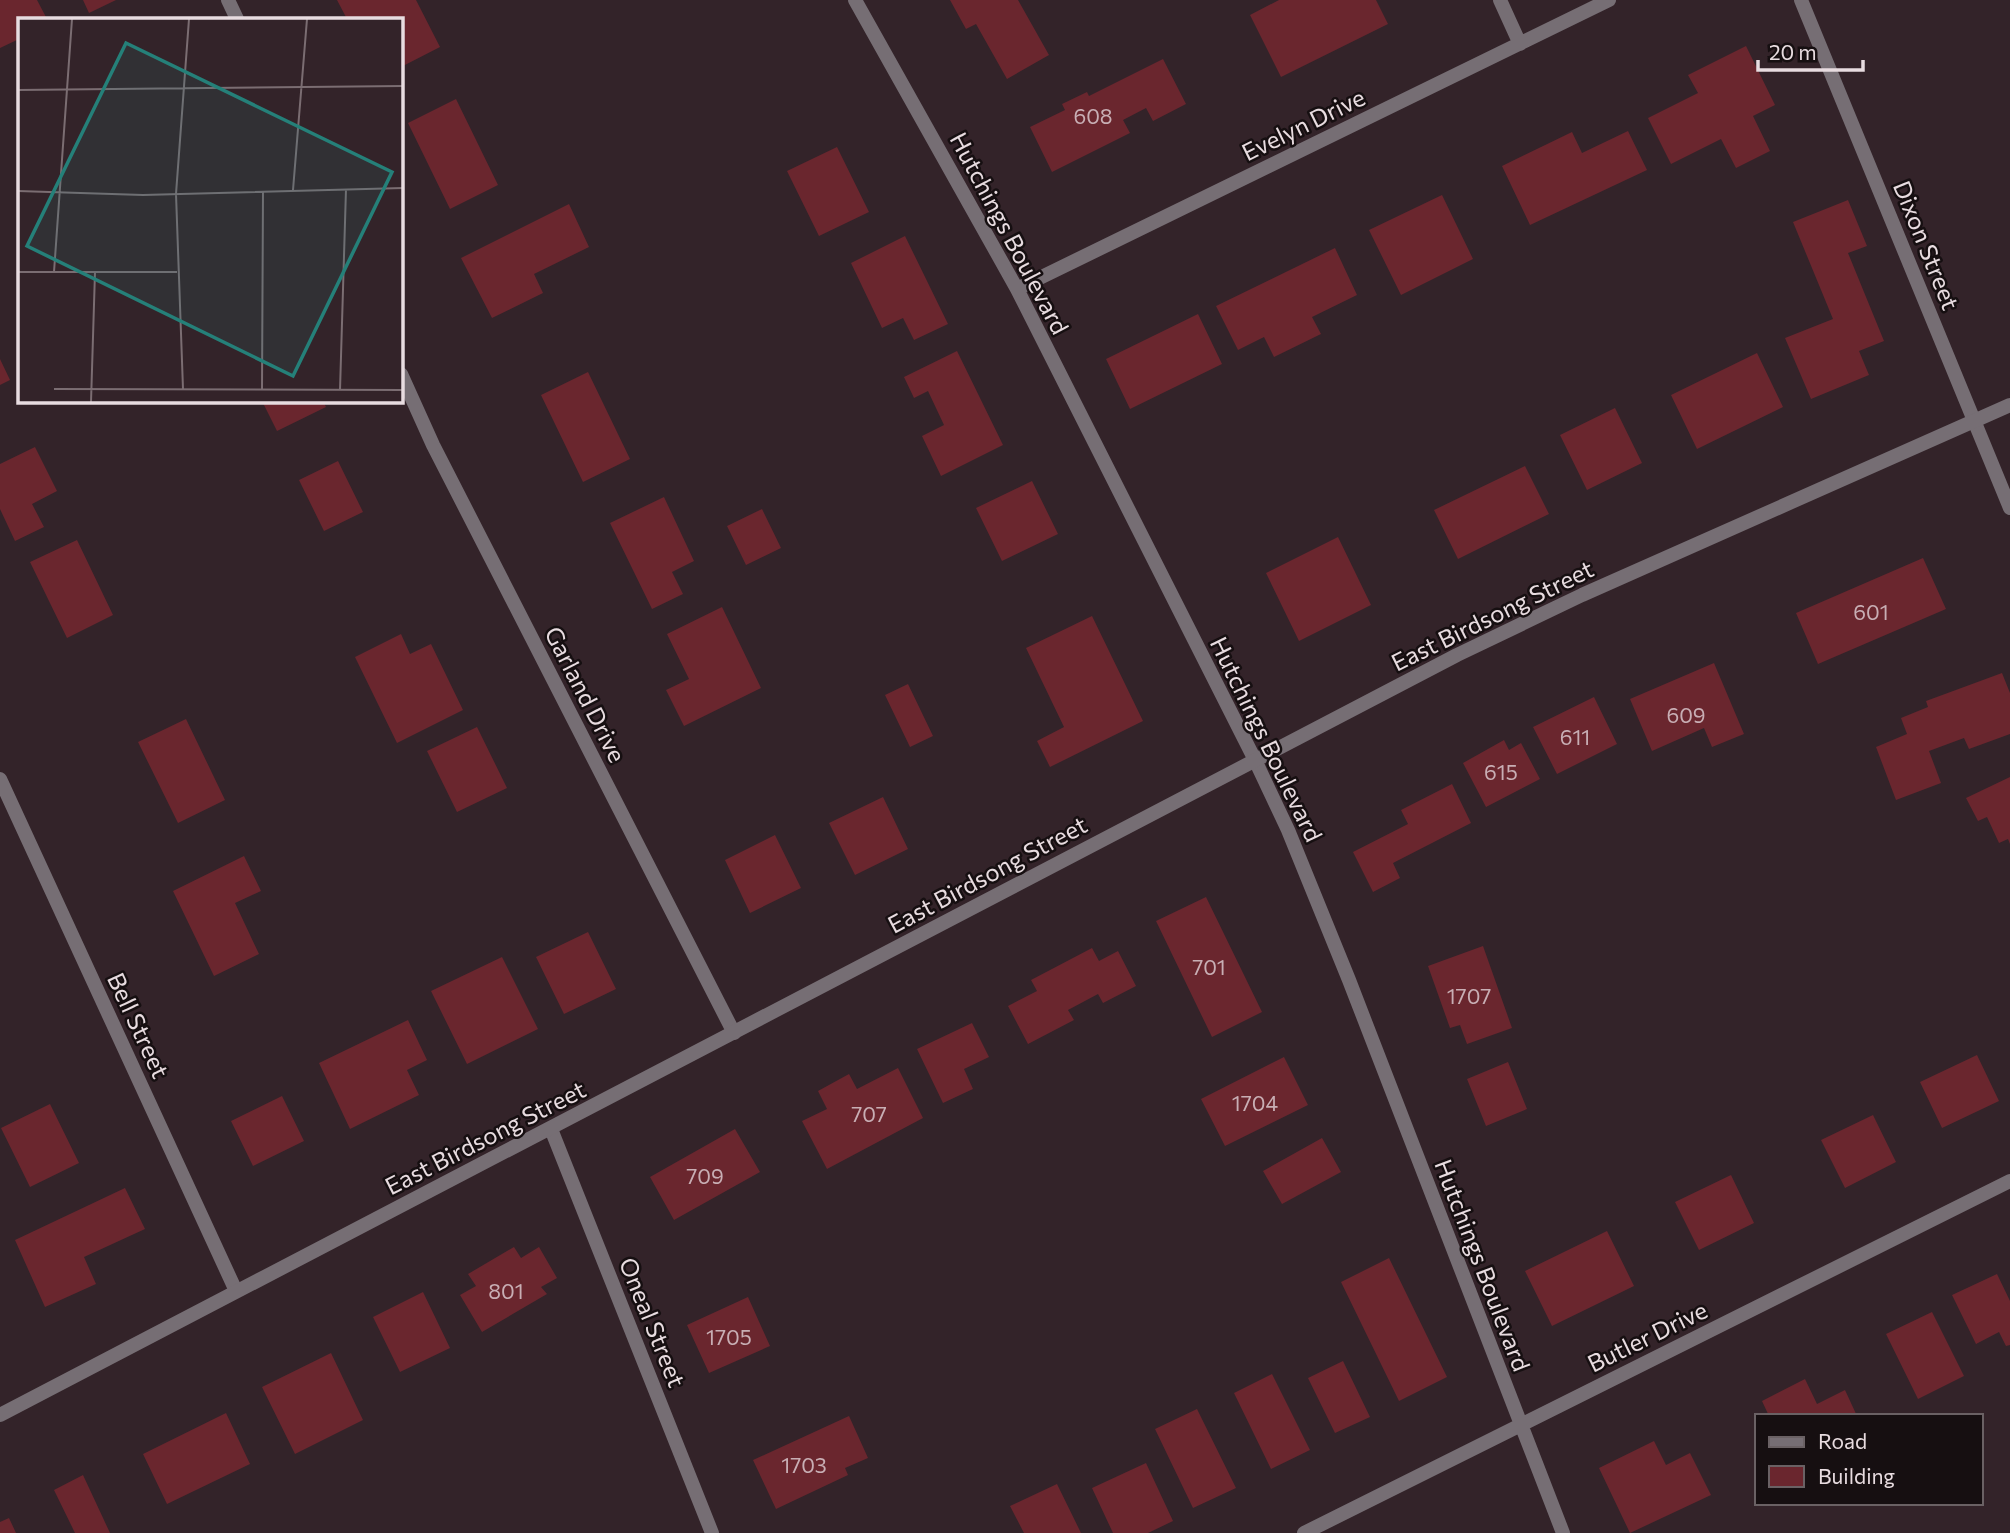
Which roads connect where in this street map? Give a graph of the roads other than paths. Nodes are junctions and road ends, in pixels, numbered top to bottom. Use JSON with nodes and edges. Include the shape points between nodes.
{"nodes":[{"id":1,"x":228,"y":0,"type":"edge"},
{"id":2,"x":855,"y":0,"type":"edge"},
{"id":3,"x":1500,"y":0,"type":"edge"},
{"id":4,"x":1609,"y":0,"type":"edge"},
{"id":5,"x":1801,"y":0,"type":"edge"},
{"id":6,"x":237,"y":18,"type":"edge"},
{"id":7,"x":1520,"y":44,"type":"junction"},
{"id":8,"x":1017,"y":289,"type":"junction"},
{"id":9,"x":402,"y":376,"type":"edge"},
{"id":10,"x":2010,"y":405,"type":"edge"},
{"id":11,"x":1975,"y":421,"type":"junction"},
{"id":12,"x":2010,"y":508,"type":"edge"},
{"id":13,"x":1255,"y":760,"type":"junction"},
{"id":14,"x":0,"y":779,"type":"edge"},
{"id":15,"x":734,"y":1033,"type":"junction"},
{"id":16,"x":551,"y":1129,"type":"junction"},
{"id":17,"x":2010,"y":1181,"type":"edge"},
{"id":18,"x":236,"y":1291,"type":"junction"},
{"id":19,"x":0,"y":1415,"type":"edge"},
{"id":20,"x":1521,"y":1425,"type":"junction"},
{"id":21,"x":712,"y":1533,"type":"edge"},
{"id":22,"x":1304,"y":1533,"type":"edge"},
{"id":23,"x":1563,"y":1533,"type":"edge"}],
"edges":[{"from":1,"to":6,"type":"street"},
{"from":2,"to":8,"type":"street","name":"Hutchings Boulevard"},
{"from":3,"to":7,"type":"street"},
{"from":4,"to":7,"type":"street","name":"Evelyn Drive"},
{"from":5,"to":11,"type":"street","name":"Dixon Street"},
{"from":7,"to":8,"type":"street","name":"Evelyn Drive"},
{"from":8,"to":13,"type":"street","name":"Hutchings Boulevard"},
{"from":9,"to":15,"type":"street","name":"Garland Drive"},
{"from":10,"to":11,"type":"street","name":"East Birdsong Street"},
{"from":11,"to":12,"type":"street","name":"Dixon Street"},
{"from":11,"to":13,"type":"street","name":"East Birdsong Street","via":[[1524,622]]},
{"from":13,"to":15,"type":"street","name":"East Birdsong Street"},
{"from":13,"to":20,"type":"street","name":"Hutchings Boulevard","via":[[1345,970]]},
{"from":14,"to":18,"type":"street","name":"Bell Street"},
{"from":15,"to":16,"type":"street","name":"East Birdsong Street"},
{"from":16,"to":18,"type":"street","name":"East Birdsong Street"},
{"from":16,"to":21,"type":"street","name":"Oneal Street"},
{"from":17,"to":20,"type":"street","name":"Butler Drive"},
{"from":18,"to":19,"type":"street","name":"East Birdsong Street"},
{"from":20,"to":22,"type":"street","name":"Butler Drive"},
{"from":20,"to":23,"type":"street","name":"Hutchings Boulevard"}]}
